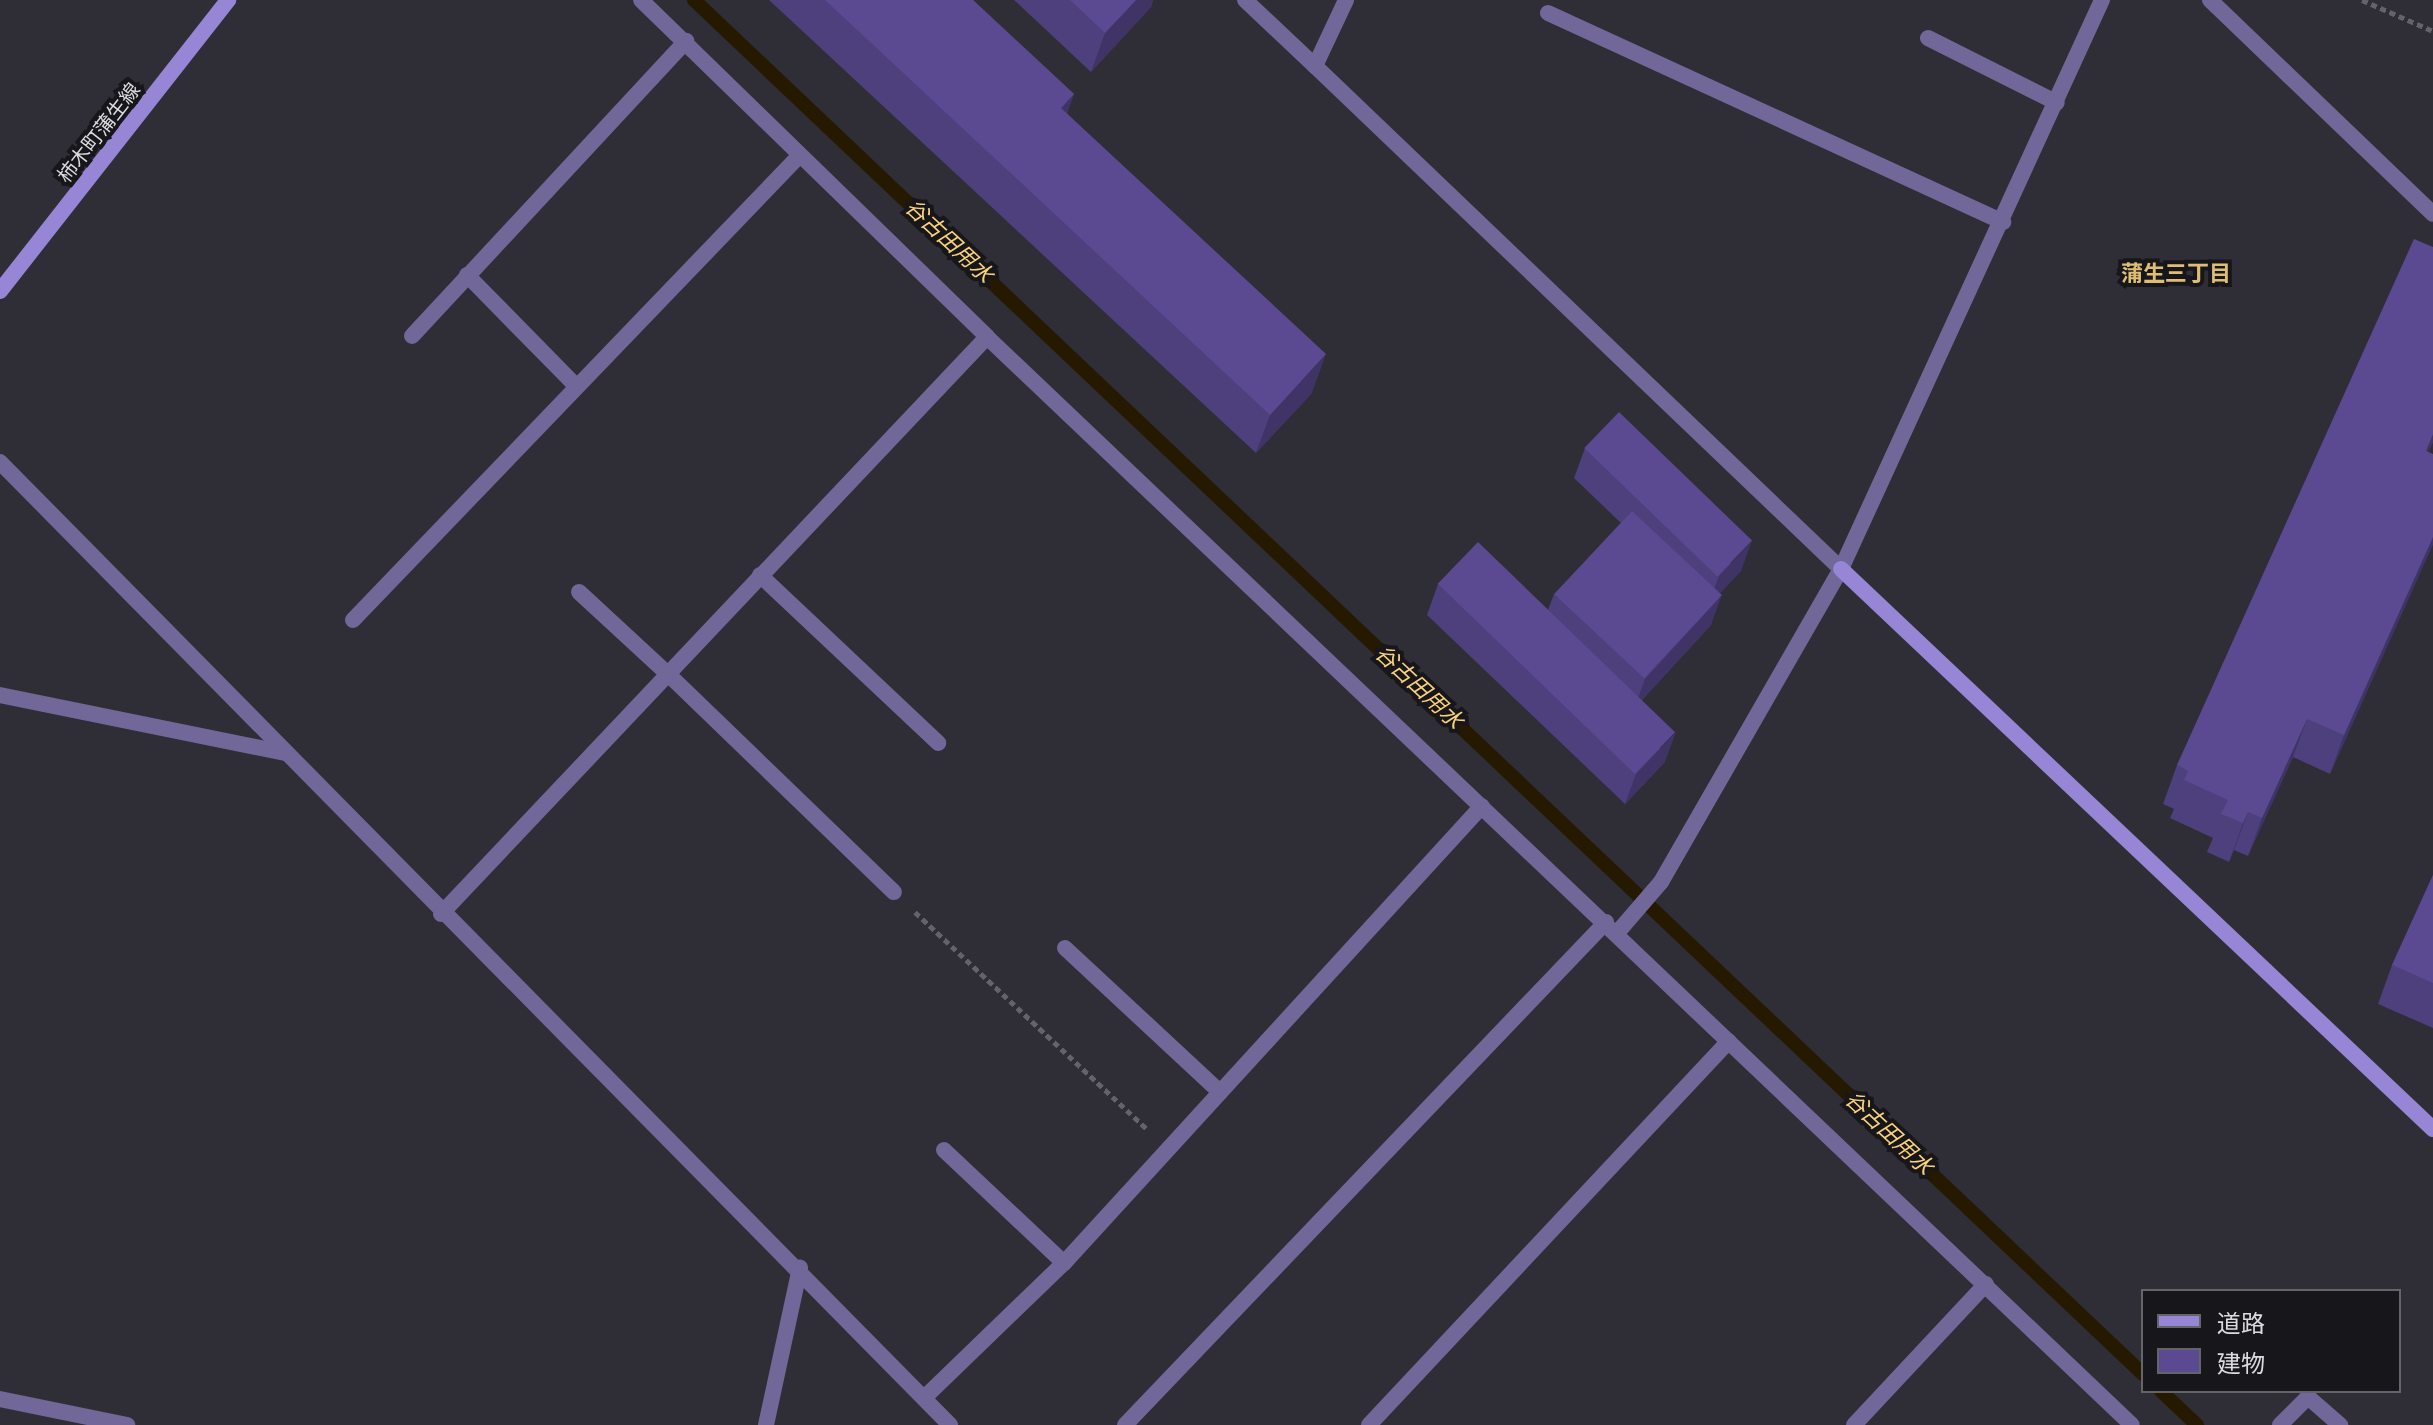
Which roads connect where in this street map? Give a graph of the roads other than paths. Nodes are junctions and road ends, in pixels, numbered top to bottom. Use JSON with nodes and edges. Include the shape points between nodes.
{"nodes":[{"id":1,"x":228,"y":0,"type":"edge"},
{"id":2,"x":641,"y":0,"type":"edge"},
{"id":3,"x":1245,"y":0,"type":"edge"},
{"id":4,"x":1346,"y":0,"type":"edge"},
{"id":5,"x":2102,"y":0,"type":"edge"},
{"id":6,"x":2210,"y":0,"type":"edge"},
{"id":7,"x":1548,"y":13,"type":"dead end"},
{"id":8,"x":1928,"y":38,"type":"dead end"},
{"id":9,"x":686,"y":41,"type":"junction"},
{"id":10,"x":1315,"y":66,"type":"junction"},
{"id":11,"x":2057,"y":103,"type":"junction"},
{"id":12,"x":800,"y":155,"type":"junction"},
{"id":13,"x":2433,"y":214,"type":"edge"},
{"id":14,"x":2003,"y":222,"type":"junction"},
{"id":15,"x":467,"y":275,"type":"junction"},
{"id":16,"x":0,"y":291,"type":"edge"},
{"id":17,"x":412,"y":336,"type":"dead end"},
{"id":18,"x":987,"y":337,"type":"junction"},
{"id":19,"x":576,"y":386,"type":"junction"},
{"id":20,"x":0,"y":462,"type":"edge"},
{"id":21,"x":1841,"y":569,"type":"junction"},
{"id":22,"x":760,"y":575,"type":"junction"},
{"id":23,"x":579,"y":592,"type":"dead end"},
{"id":24,"x":353,"y":620,"type":"dead end"},
{"id":25,"x":668,"y":674,"type":"junction"},
{"id":26,"x":0,"y":695,"type":"edge"},
{"id":27,"x":938,"y":743,"type":"dead end"},
{"id":28,"x":285,"y":753,"type":"junction"},
{"id":29,"x":1482,"y":806,"type":"junction"},
{"id":30,"x":894,"y":892,"type":"road end"},
{"id":31,"x":441,"y":914,"type":"junction"},
{"id":32,"x":1612,"y":928,"type":"junction"},
{"id":33,"x":1065,"y":948,"type":"dead end"},
{"id":34,"x":1729,"y":1041,"type":"junction"},
{"id":35,"x":1220,"y":1092,"type":"junction"},
{"id":36,"x":2433,"y":1129,"type":"edge"},
{"id":37,"x":944,"y":1150,"type":"dead end"},
{"id":38,"x":1064,"y":1263,"type":"junction"},
{"id":39,"x":800,"y":1268,"type":"junction"},
{"id":40,"x":1986,"y":1284,"type":"junction"},
{"id":41,"x":2311,"y":1394,"type":"edge"},
{"id":42,"x":924,"y":1398,"type":"junction"},
{"id":43,"x":0,"y":1399,"type":"edge"},
{"id":44,"x":127,"y":1425,"type":"edge"},
{"id":45,"x":766,"y":1425,"type":"edge"},
{"id":46,"x":950,"y":1425,"type":"edge"},
{"id":47,"x":1125,"y":1425,"type":"edge"},
{"id":48,"x":1369,"y":1425,"type":"edge"},
{"id":49,"x":1854,"y":1425,"type":"edge"},
{"id":50,"x":2132,"y":1425,"type":"edge"},
{"id":51,"x":2280,"y":1425,"type":"edge"},
{"id":52,"x":2340,"y":1425,"type":"edge"}],
"edges":[{"from":1,"to":16,"type":"street","name":"柿木町蒲生線"},
{"from":2,"to":9,"type":"street"},
{"from":3,"to":10,"type":"street"},
{"from":4,"to":10,"type":"street"},
{"from":5,"to":11,"type":"street"},
{"from":6,"to":13,"type":"street"},
{"from":7,"to":14,"type":"street"},
{"from":8,"to":11,"type":"street"},
{"from":9,"to":12,"type":"street"},
{"from":9,"to":15,"type":"street"},
{"from":10,"to":21,"type":"street"},
{"from":11,"to":14,"type":"street"},
{"from":12,"to":18,"type":"street"},
{"from":12,"to":19,"type":"street"},
{"from":14,"to":21,"type":"street"},
{"from":15,"to":17,"type":"street"},
{"from":15,"to":19,"type":"street"},
{"from":18,"to":22,"type":"street"},
{"from":18,"to":29,"type":"street"},
{"from":19,"to":24,"type":"street"},
{"from":20,"to":28,"type":"street"},
{"from":21,"to":32,"type":"street","via":[[1661,882]]},
{"from":21,"to":36,"type":"street"},
{"from":22,"to":25,"type":"street"},
{"from":22,"to":27,"type":"street"},
{"from":23,"to":25,"type":"street"},
{"from":25,"to":30,"type":"street"},
{"from":25,"to":31,"type":"street"},
{"from":26,"to":28,"type":"street"},
{"from":28,"to":31,"type":"street"},
{"from":29,"to":32,"type":"street"},
{"from":29,"to":35,"type":"street"},
{"from":31,"to":39,"type":"street"},
{"from":32,"to":34,"type":"street"},
{"from":32,"to":47,"type":"street"},
{"from":33,"to":35,"type":"street"},
{"from":34,"to":40,"type":"street"},
{"from":34,"to":48,"type":"street"},
{"from":35,"to":38,"type":"street"},
{"from":37,"to":38,"type":"street"},
{"from":38,"to":42,"type":"street"},
{"from":39,"to":42,"type":"street"},
{"from":39,"to":45,"type":"street"},
{"from":40,"to":49,"type":"street"},
{"from":40,"to":50,"type":"street"},
{"from":41,"to":51,"type":"street"},
{"from":41,"to":52,"type":"street"},
{"from":42,"to":46,"type":"street"},
{"from":43,"to":44,"type":"street"}]}
